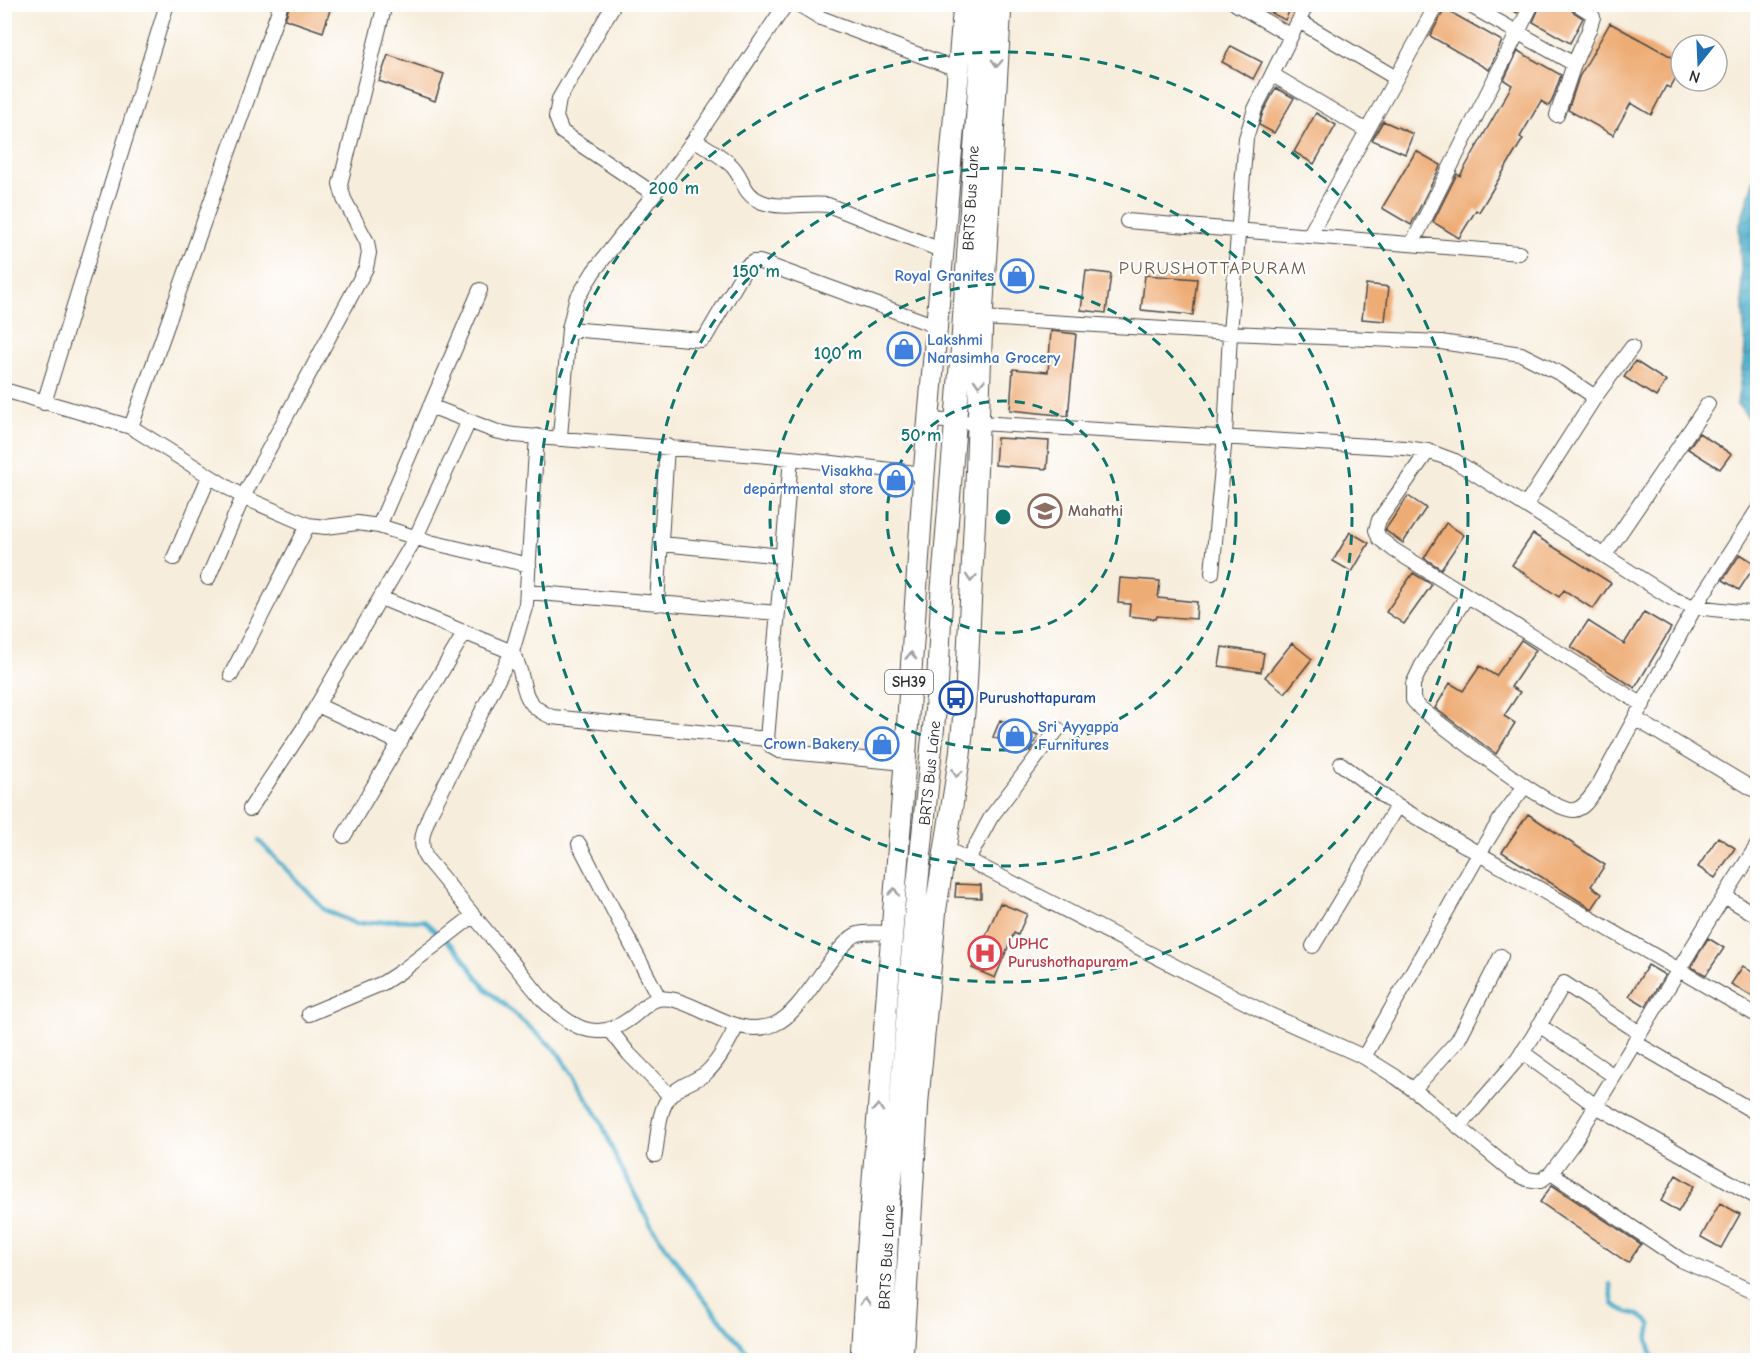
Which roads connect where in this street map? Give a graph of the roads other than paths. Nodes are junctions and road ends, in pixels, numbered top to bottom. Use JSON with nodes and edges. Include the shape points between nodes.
{"nodes":[{"id":1,"x":167,"y":4,"type":"edge"},
{"id":2,"x":281,"y":4,"type":"edge"},
{"id":3,"x":385,"y":4,"type":"edge"},
{"id":4,"x":614,"y":4,"type":"edge"},
{"id":5,"x":786,"y":4,"type":"edge"},
{"id":6,"x":798,"y":4,"type":"edge"},
{"id":7,"x":964,"y":4,"type":"edge"},
{"id":8,"x":984,"y":4,"type":"edge"},
{"id":9,"x":1001,"y":4,"type":"edge"},
{"id":10,"x":1236,"y":4,"type":"edge"},
{"id":11,"x":1307,"y":4,"type":"edge"},
{"id":12,"x":1437,"y":4,"type":"edge"},
{"id":13,"x":1467,"y":4,"type":"edge"},
{"id":14,"x":1532,"y":4,"type":"edge"},
{"id":15,"x":1577,"y":4,"type":"edge"},
{"id":16,"x":1299,"y":21,"type":"junction"},
{"id":17,"x":1518,"y":32,"type":"junction"},
{"id":18,"x":1291,"y":36,"type":"junction"},
{"id":19,"x":1574,"y":64,"type":"junction"},
{"id":20,"x":959,"y":70,"type":"junction"},
{"id":21,"x":1273,"y":75,"type":"junction"},
{"id":22,"x":1396,"y":78,"type":"junction"},
{"id":23,"x":1557,"y":115,"type":"dead end"},
{"id":24,"x":1367,"y":131,"type":"junction"},
{"id":25,"x":695,"y":140,"type":"junction"},
{"id":26,"x":654,"y":195,"type":"junction"},
{"id":27,"x":1127,"y":221,"type":"dead end"},
{"id":28,"x":1238,"y":230,"type":"junction"},
{"id":29,"x":1309,"y":236,"type":"junction"},
{"id":30,"x":1412,"y":244,"type":"junction"},
{"id":31,"x":942,"y":251,"type":"junction"},
{"id":32,"x":1520,"y":253,"type":"dead end"},
{"id":33,"x":480,"y":290,"type":"dead end"},
{"id":34,"x":982,"y":318,"type":"junction"},
{"id":35,"x":936,"y":326,"type":"junction"},
{"id":36,"x":569,"y":329,"type":"junction"},
{"id":37,"x":1230,"y":333,"type":"junction"},
{"id":38,"x":1632,"y":347,"type":"dead end"},
{"id":39,"x":4,"y":390,"type":"edge"},
{"id":40,"x":1595,"y":397,"type":"junction"},
{"id":41,"x":44,"y":403,"type":"junction"},
{"id":42,"x":1708,"y":404,"type":"dead end"},
{"id":43,"x":430,"y":406,"type":"junction"},
{"id":44,"x":929,"y":420,"type":"junction"},
{"id":45,"x":469,"y":421,"type":"junction"},
{"id":46,"x":955,"y":421,"type":"junction"},
{"id":47,"x":977,"y":423,"type":"junction"},
{"id":48,"x":131,"y":427,"type":"junction"},
{"id":49,"x":537,"y":436,"type":"junction"},
{"id":50,"x":1225,"y":436,"type":"junction"},
{"id":51,"x":560,"y":437,"type":"junction"},
{"id":52,"x":667,"y":446,"type":"junction"},
{"id":53,"x":1428,"y":451,"type":"junction"},
{"id":54,"x":792,"y":458,"type":"junction"},
{"id":55,"x":924,"y":474,"type":"junction"},
{"id":56,"x":209,"y":477,"type":"junction"},
{"id":57,"x":243,"y":497,"type":"junction"},
{"id":58,"x":1526,"y":505,"type":"junction"},
{"id":59,"x":1758,"y":509,"type":"edge"},
{"id":60,"x":308,"y":525,"type":"junction"},
{"id":61,"x":379,"y":526,"type":"junction"},
{"id":62,"x":416,"y":537,"type":"junction"},
{"id":63,"x":662,"y":544,"type":"junction"},
{"id":64,"x":1605,"y":555,"type":"junction"},
{"id":65,"x":782,"y":556,"type":"junction"},
{"id":66,"x":174,"y":558,"type":"dead end"},
{"id":67,"x":529,"y":565,"type":"junction"},
{"id":68,"x":1212,"y":573,"type":"dead end"},
{"id":69,"x":208,"y":578,"type":"dead end"},
{"id":70,"x":527,"y":592,"type":"junction"},
{"id":71,"x":1467,"y":596,"type":"junction"},
{"id":72,"x":381,"y":598,"type":"junction"},
{"id":73,"x":657,"y":604,"type":"junction"},
{"id":74,"x":1695,"y":607,"type":"junction"},
{"id":75,"x":778,"y":613,"type":"junction"},
{"id":76,"x":1758,"y":614,"type":"edge"},
{"id":77,"x":465,"y":632,"type":"junction"},
{"id":78,"x":512,"y":652,"type":"junction"},
{"id":79,"x":231,"y":675,"type":"dead end"},
{"id":80,"x":317,"y":705,"type":"junction"},
{"id":81,"x":1643,"y":705,"type":"junction"},
{"id":82,"x":1636,"y":719,"type":"junction"},
{"id":83,"x":1058,"y":729,"type":"dead end"},
{"id":84,"x":767,"y":739,"type":"junction"},
{"id":85,"x":400,"y":743,"type":"junction"},
{"id":86,"x":905,"y":763,"type":"junction"},
{"id":87,"x":1341,"y":764,"type":"dead end"},
{"id":88,"x":1525,"y":786,"type":"junction"},
{"id":89,"x":1758,"y":792,"type":"edge"},
{"id":90,"x":1397,"y":806,"type":"junction"},
{"id":91,"x":250,"y":809,"type":"dead end"},
{"id":92,"x":345,"y":836,"type":"dead end"},
{"id":93,"x":579,"y":844,"type":"dead end"},
{"id":94,"x":1758,"y":844,"type":"edge"},
{"id":95,"x":945,"y":848,"type":"junction"},
{"id":96,"x":1479,"y":854,"type":"junction"},
{"id":97,"x":968,"y":860,"type":"junction"},
{"id":98,"x":1724,"y":896,"type":"junction"},
{"id":99,"x":473,"y":916,"type":"junction"},
{"id":100,"x":1758,"y":916,"type":"edge"},
{"id":101,"x":890,"y":933,"type":"junction"},
{"id":102,"x":1313,"y":946,"type":"dead end"},
{"id":103,"x":1501,"y":956,"type":"dead end"},
{"id":104,"x":1678,"y":970,"type":"junction"},
{"id":105,"x":659,"y":998,"type":"junction"},
{"id":106,"x":309,"y":1014,"type":"dead end"},
{"id":107,"x":1758,"y":1016,"type":"edge"},
{"id":108,"x":1539,"y":1025,"type":"junction"},
{"id":109,"x":738,"y":1026,"type":"junction"},
{"id":110,"x":611,"y":1031,"type":"junction"},
{"id":111,"x":1637,"y":1038,"type":"junction"},
{"id":112,"x":1522,"y":1052,"type":"junction"},
{"id":113,"x":1364,"y":1057,"type":"junction"},
{"id":114,"x":1614,"y":1076,"type":"junction"},
{"id":115,"x":1413,"y":1090,"type":"junction"},
{"id":116,"x":670,"y":1095,"type":"junction"},
{"id":117,"x":1596,"y":1106,"type":"junction"},
{"id":118,"x":1758,"y":1114,"type":"edge"},
{"id":119,"x":1459,"y":1128,"type":"junction"},
{"id":120,"x":655,"y":1155,"type":"dead end"},
{"id":121,"x":1551,"y":1173,"type":"junction"},
{"id":122,"x":1758,"y":1198,"type":"edge"},
{"id":123,"x":1758,"y":1294,"type":"edge"},
{"id":124,"x":861,"y":1360,"type":"edge"},
{"id":125,"x":882,"y":1360,"type":"edge"},
{"id":126,"x":902,"y":1360,"type":"edge"}],
"edges":[{"from":1,"to":41,"type":"street"},
{"from":2,"to":48,"type":"street"},
{"from":3,"to":57,"type":"street","via":[[340,184],[367,242],[366,268]]},
{"from":4,"to":26,"type":"street","via":[[559,99],[556,117],[562,132]]},
{"from":5,"to":25,"type":"street"},
{"from":6,"to":20,"type":"street","via":[[820,18]]},
{"from":7,"to":20,"type":"main road","number":"SH39"},
{"from":8,"to":46,"type":"main road","name":"BRTS Bus Lane"},
{"from":9,"to":34,"type":"main road","one_way":true},
{"from":10,"to":18,"type":"street"},
{"from":11,"to":16,"type":"street"},
{"from":12,"to":22,"type":"street"},
{"from":13,"to":17,"type":"street"},
{"from":14,"to":17,"type":"street"},
{"from":15,"to":19,"type":"street","via":[[1593,17]]},
{"from":16,"to":18,"type":"street"},
{"from":16,"to":22,"type":"street"},
{"from":17,"to":19,"type":"street"},
{"from":17,"to":30,"type":"street"},
{"from":18,"to":21,"type":"street"},
{"from":19,"to":23,"type":"street"},
{"from":20,"to":31,"type":"main road","number":"SH39"},
{"from":21,"to":24,"type":"street"},
{"from":21,"to":28,"type":"street","via":[[1255,109],[1246,138]]},
{"from":22,"to":24,"type":"street"},
{"from":24,"to":29,"type":"street"},
{"from":25,"to":26,"type":"street"},
{"from":25,"to":31,"type":"street","via":[[730,164],[749,195],[763,202],[828,205]]},
{"from":26,"to":36,"type":"street","via":[[594,271],[576,300]]},
{"from":27,"to":28,"type":"street"},
{"from":28,"to":29,"type":"street"},
{"from":28,"to":37,"type":"street"},
{"from":29,"to":30,"type":"street"},
{"from":30,"to":32,"type":"street"},
{"from":31,"to":35,"type":"main road","number":"SH39"},
{"from":33,"to":43,"type":"street"},
{"from":34,"to":37,"type":"street"},
{"from":34,"to":47,"type":"main road","one_way":true},
{"from":35,"to":36,"type":"street","via":[[753,262],[700,340]]},
{"from":35,"to":44,"type":"main road","number":"SH39"},
{"from":36,"to":51,"type":"street"},
{"from":37,"to":40,"type":"street","via":[[1441,342],[1521,354]]},
{"from":37,"to":50,"type":"street"},
{"from":38,"to":40,"type":"street"},
{"from":39,"to":41,"type":"street"},
{"from":40,"to":58,"type":"street"},
{"from":41,"to":48,"type":"street"},
{"from":42,"to":64,"type":"street"},
{"from":43,"to":45,"type":"street"},
{"from":43,"to":61,"type":"street"},
{"from":44,"to":46,"type":"street"},
{"from":44,"to":55,"type":"main road","number":"SH39"},
{"from":45,"to":49,"type":"street","via":[[495,431]]},
{"from":45,"to":62,"type":"street"},
{"from":46,"to":47,"type":"street"},
{"from":46,"to":125,"type":"main road","name":"BRTS Bus Lane","via":[[935,726],[890,1200]]},
{"from":47,"to":50,"type":"street"},
{"from":47,"to":95,"type":"main road","one_way":true,"via":[[966,691]]},
{"from":48,"to":56,"type":"street"},
{"from":49,"to":51,"type":"street"},
{"from":49,"to":67,"type":"street"},
{"from":50,"to":53,"type":"street"},
{"from":50,"to":68,"type":"street"},
{"from":51,"to":52,"type":"street"},
{"from":52,"to":54,"type":"street"},
{"from":52,"to":63,"type":"street"},
{"from":53,"to":58,"type":"street","via":[[1455,461]]},
{"from":53,"to":71,"type":"street","via":[[1376,530],[1379,538],[1394,550]]},
{"from":54,"to":55,"type":"street"},
{"from":54,"to":65,"type":"street"},
{"from":86,"to":55,"type":"main road","number":"SH39","one_way":true},
{"from":56,"to":57,"type":"street"},
{"from":56,"to":66,"type":"street"},
{"from":57,"to":60,"type":"street"},
{"from":57,"to":69,"type":"street"},
{"from":58,"to":64,"type":"street"},
{"from":59,"to":74,"type":"street"},
{"from":60,"to":61,"type":"street"},
{"from":60,"to":79,"type":"street"},
{"from":61,"to":62,"type":"street"},
{"from":62,"to":67,"type":"street"},
{"from":62,"to":72,"type":"street"},
{"from":63,"to":65,"type":"street"},
{"from":63,"to":73,"type":"street"},
{"from":64,"to":74,"type":"street","via":[[1673,599]]},
{"from":65,"to":75,"type":"street"},
{"from":67,"to":70,"type":"street"},
{"from":70,"to":73,"type":"street"},
{"from":70,"to":78,"type":"street"},
{"from":71,"to":81,"type":"street"},
{"from":71,"to":88,"type":"street","via":[[1422,665],[1413,684],[1413,700],[1420,710]]},
{"from":72,"to":77,"type":"street"},
{"from":72,"to":80,"type":"street"},
{"from":73,"to":75,"type":"street"},
{"from":74,"to":76,"type":"street"},
{"from":74,"to":81,"type":"street"},
{"from":75,"to":84,"type":"street"},
{"from":77,"to":78,"type":"street"},
{"from":77,"to":85,"type":"street"},
{"from":78,"to":84,"type":"street","via":[[521,669],[526,697],[541,713],[552,717]]},
{"from":78,"to":99,"type":"street","via":[[422,837],[426,858]]},
{"from":80,"to":85,"type":"street"},
{"from":80,"to":91,"type":"street"},
{"from":81,"to":82,"type":"street"},
{"from":82,"to":88,"type":"street","via":[[1584,806],[1562,809]]},
{"from":82,"to":89,"type":"street"},
{"from":83,"to":97,"type":"street","via":[[991,817]]},
{"from":84,"to":86,"type":"street","via":[[779,751]]},
{"from":85,"to":92,"type":"street"},
{"from":101,"to":86,"type":"main road","number":"SH39","one_way":true},
{"from":87,"to":90,"type":"street"},
{"from":88,"to":96,"type":"street"},
{"from":90,"to":96,"type":"street"},
{"from":90,"to":102,"type":"street"},
{"from":93,"to":105,"type":"street"},
{"from":94,"to":98,"type":"street"},
{"from":95,"to":97,"type":"street"},
{"from":95,"to":126,"type":"main road","via":[[918,1099]]},
{"from":96,"to":104,"type":"street"},
{"from":96,"to":113,"type":"street"},
{"from":97,"to":113,"type":"street","via":[[1266,1012]]},
{"from":98,"to":100,"type":"street"},
{"from":98,"to":104,"type":"street"},
{"from":99,"to":106,"type":"street","via":[[383,982]]},
{"from":99,"to":110,"type":"street","via":[[563,1019],[584,1029]]},
{"from":101,"to":109,"type":"street","via":[[857,934],[849,939],[788,1017],[759,1029]]},
{"from":124,"to":101,"type":"main road","number":"SH39","one_way":true},
{"from":103,"to":115,"type":"street","via":[[1458,1040]]},
{"from":104,"to":107,"type":"street"},
{"from":104,"to":111,"type":"street"},
{"from":105,"to":109,"type":"street","via":[[676,1000]]},
{"from":105,"to":110,"type":"street"},
{"from":108,"to":111,"type":"street","via":[[1564,983]]},
{"from":108,"to":112,"type":"street"},
{"from":108,"to":114,"type":"street"},
{"from":109,"to":116,"type":"street","via":[[705,1073]]},
{"from":110,"to":116,"type":"street"},
{"from":111,"to":114,"type":"street"},
{"from":111,"to":118,"type":"street"},
{"from":112,"to":117,"type":"street"},
{"from":112,"to":119,"type":"street"},
{"from":113,"to":115,"type":"street"},
{"from":114,"to":117,"type":"street"},
{"from":115,"to":119,"type":"street"},
{"from":116,"to":120,"type":"street","via":[[664,1106]]},
{"from":117,"to":121,"type":"street"},
{"from":117,"to":122,"type":"street"},
{"from":119,"to":121,"type":"street","via":[[1527,1179],[1540,1181]]},
{"from":121,"to":123,"type":"street","via":[[1681,1260]]}]}
